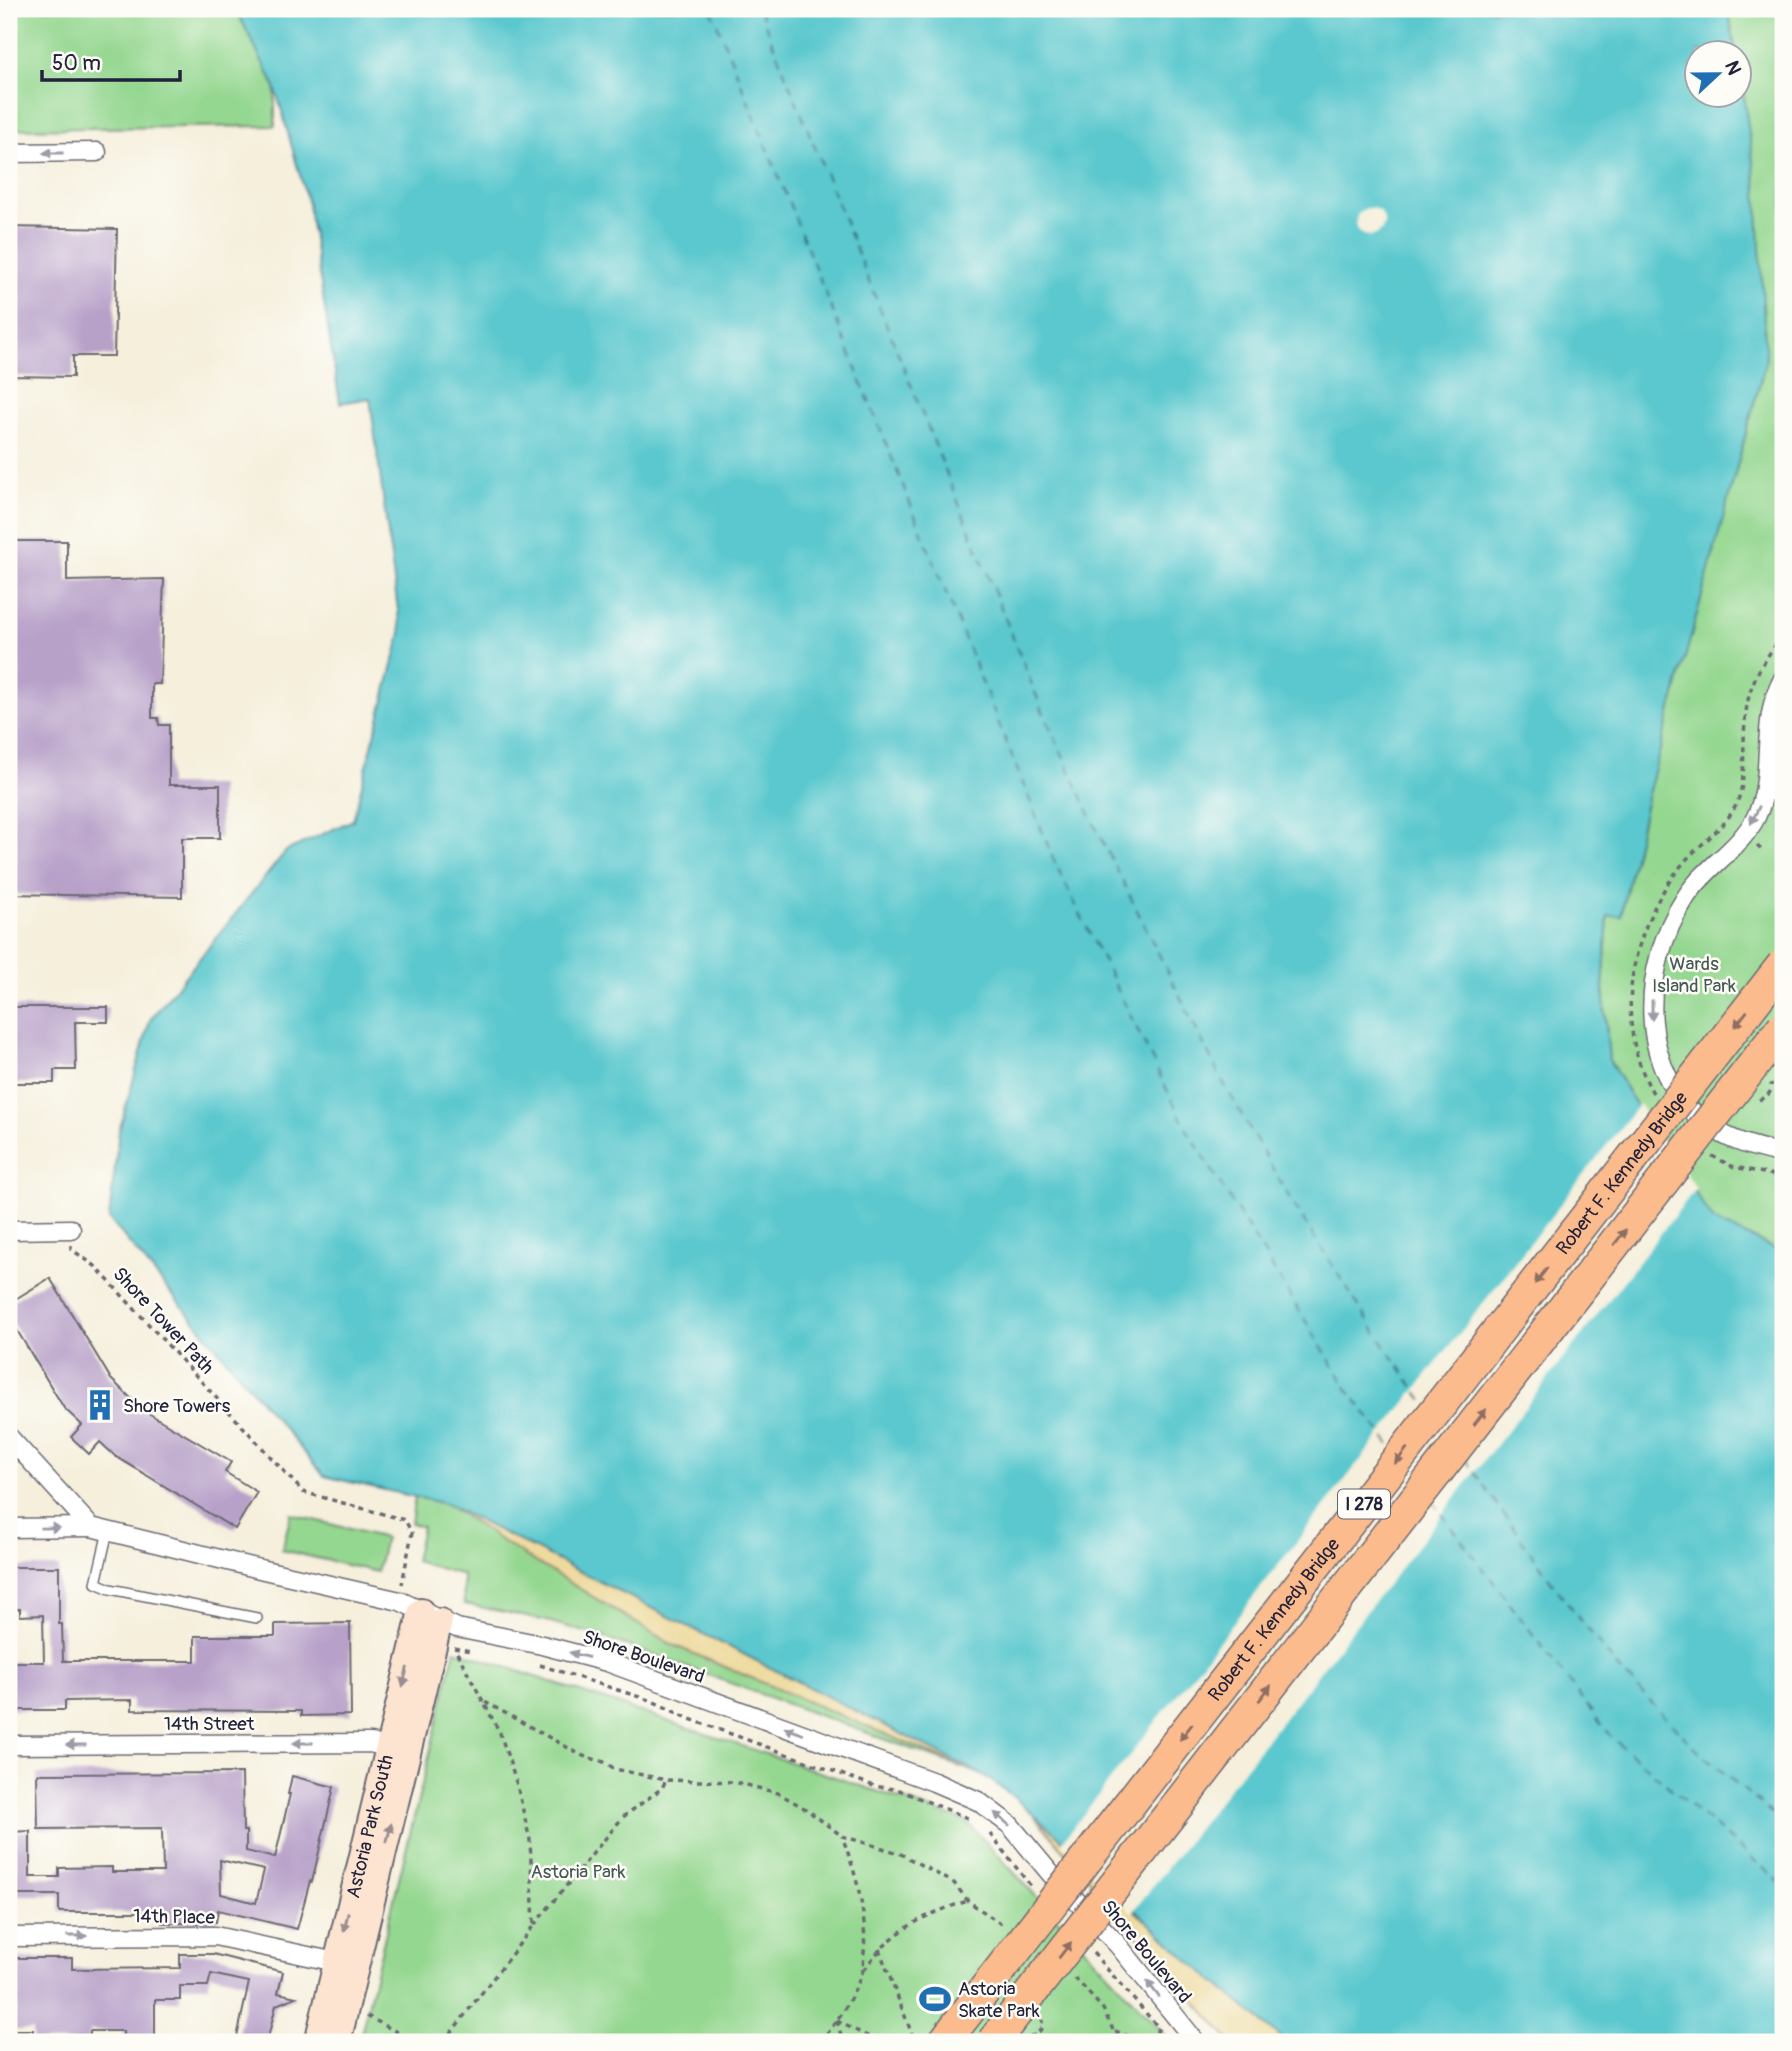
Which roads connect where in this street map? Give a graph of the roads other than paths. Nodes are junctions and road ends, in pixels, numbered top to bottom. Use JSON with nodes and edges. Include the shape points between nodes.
{"nodes":[{"id":1,"x":97,"y":152,"type":"dead end"},
{"id":2,"x":9,"y":153,"type":"edge"},
{"id":3,"x":1783,"y":679,"type":"edge"},
{"id":4,"x":1783,"y":965,"type":"edge"},
{"id":5,"x":1783,"y":1027,"type":"edge"},
{"id":6,"x":1783,"y":1154,"type":"edge"},
{"id":7,"x":71,"y":1229,"type":"dead end"},
{"id":8,"x":9,"y":1230,"type":"edge"},
{"id":9,"x":9,"y":1437,"type":"edge"},
{"id":10,"x":9,"y":1528,"type":"edge"},
{"id":11,"x":100,"y":1529,"type":"junction"},
{"id":12,"x":257,"y":1618,"type":"dead end"},
{"id":13,"x":439,"y":1620,"type":"junction"},
{"id":14,"x":9,"y":1745,"type":"edge"},
{"id":15,"x":398,"y":1751,"type":"junction"},
{"id":16,"x":9,"y":1937,"type":"edge"},
{"id":17,"x":336,"y":1962,"type":"junction"},
{"id":18,"x":317,"y":2042,"type":"edge"},
{"id":19,"x":338,"y":2042,"type":"edge"},
{"id":20,"x":944,"y":2042,"type":"edge"},
{"id":21,"x":993,"y":2042,"type":"edge"},
{"id":22,"x":1196,"y":2042,"type":"edge"}],
"edges":[{"from":1,"to":2,"type":"street","one_way":true},
{"from":3,"to":6,"type":"street","one_way":true,"via":[[1770,713],[1768,775],[1761,805],[1744,836],[1685,898],[1663,944],[1651,1003],[1662,1067],[1686,1105],[1725,1135]]},
{"from":4,"to":20,"type":"highway","name":"Robert F. Kennedy Bridge","number":"I 278","one_way":true,"bridge":true},
{"from":21,"to":5,"type":"highway","name":"Robert F. Kennedy Bridge","number":"I 278","one_way":true,"bridge":true},
{"from":7,"to":8,"type":"street"},
{"from":9,"to":11,"type":"street"},
{"from":10,"to":11,"type":"street","name":"Shore Boulevard","one_way":true},
{"from":11,"to":12,"type":"lane","via":[[96,1583]]},
{"from":11,"to":13,"type":"street","name":"Shore Boulevard","via":[[400,1601]]},
{"from":13,"to":15,"type":"street","name":"Astoria Park South"},
{"from":22,"to":13,"type":"street","name":"Shore Boulevard","one_way":true,"via":[[1118,1945],[1010,1825],[978,1801],[607,1662]]},
{"from":15,"to":14,"type":"street","name":"14th Street","one_way":true,"via":[[372,1743]]},
{"from":15,"to":17,"type":"street","name":"Astoria Park South","one_way":true},
{"from":19,"to":15,"type":"street","name":"Astoria Park South","one_way":true},
{"from":16,"to":17,"type":"street","name":"14th Place","one_way":true,"via":[[215,1936]]},
{"from":17,"to":18,"type":"street","name":"Astoria Park South"}]}
